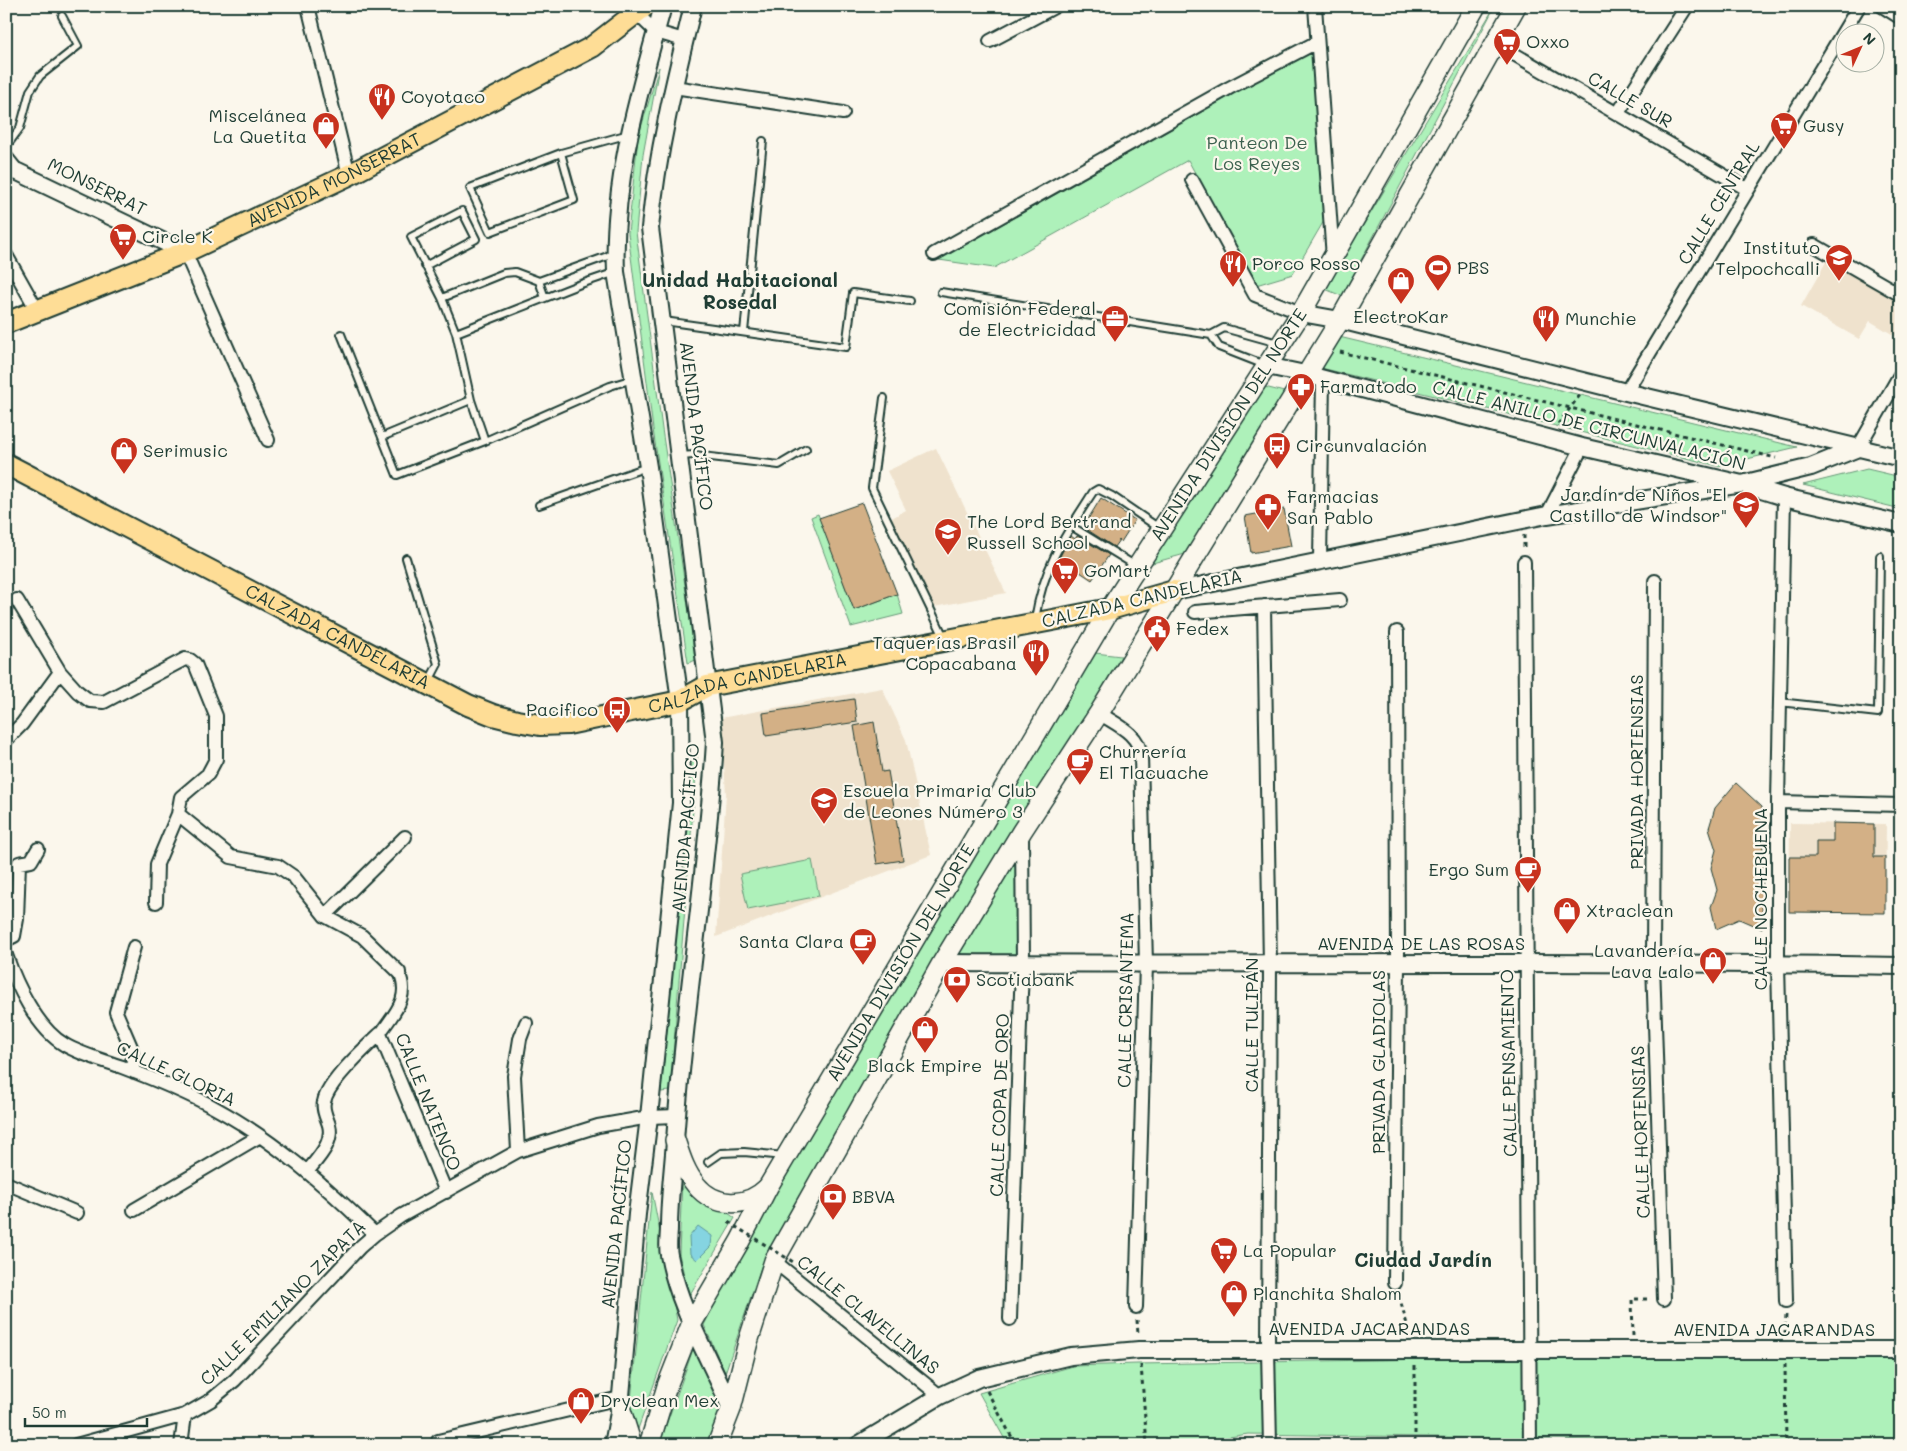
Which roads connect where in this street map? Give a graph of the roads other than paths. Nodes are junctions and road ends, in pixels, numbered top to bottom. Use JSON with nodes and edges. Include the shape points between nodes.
{"nodes":[{"id":1,"x":308,"y":6,"type":"edge"},
{"id":2,"x":663,"y":6,"type":"edge"},
{"id":3,"x":693,"y":6,"type":"edge"},
{"id":4,"x":1056,"y":6,"type":"edge"},
{"id":5,"x":1315,"y":6,"type":"edge"},
{"id":6,"x":1476,"y":6,"type":"edge"},
{"id":7,"x":1516,"y":6,"type":"edge"},
{"id":8,"x":1687,"y":6,"type":"edge"},
{"id":9,"x":1859,"y":6,"type":"edge"},
{"id":10,"x":1882,"y":6,"type":"edge"},
{"id":11,"x":636,"y":9,"type":"edge"},
{"id":12,"x":62,"y":16,"type":"dead end"},
{"id":13,"x":1901,"y":18,"type":"edge"},
{"id":14,"x":656,"y":32,"type":"junction"},
{"id":15,"x":684,"y":40,"type":"junction"},
{"id":16,"x":990,"y":42,"type":"dead end"},
{"id":17,"x":1317,"y":42,"type":"junction"},
{"id":18,"x":1495,"y":43,"type":"junction"},
{"id":19,"x":674,"y":87,"type":"junction"},
{"id":20,"x":843,"y":113,"type":"dead end"},
{"id":21,"x":1618,"y":113,"type":"junction"},
{"id":22,"x":630,"y":134,"type":"junction"},
{"id":23,"x":763,"y":141,"type":"dead end"},
{"id":24,"x":6,"y":147,"type":"edge"},
{"id":25,"x":561,"y":153,"type":"junction"},
{"id":26,"x":6,"y":157,"type":"edge"},
{"id":27,"x":12,"y":171,"type":"edge"},
{"id":28,"x":349,"y":175,"type":"junction"},
{"id":29,"x":1192,"y":180,"type":"dead end"},
{"id":30,"x":1747,"y":189,"type":"junction"},
{"id":31,"x":1814,"y":245,"type":"dead end"},
{"id":32,"x":185,"y":252,"type":"junction"},
{"id":33,"x":616,"y":253,"type":"junction"},
{"id":34,"x":934,"y":254,"type":"dead end"},
{"id":35,"x":6,"y":255,"type":"edge"},
{"id":36,"x":1332,"y":258,"type":"junction"},
{"id":37,"x":425,"y":266,"type":"junction"},
{"id":38,"x":616,"y":272,"type":"junction"},
{"id":39,"x":540,"y":281,"type":"junction"},
{"id":40,"x":941,"y":292,"type":"dead end"},
{"id":41,"x":1901,"y":295,"type":"edge"},
{"id":42,"x":442,"y":298,"type":"junction"},
{"id":43,"x":545,"y":298,"type":"junction"},
{"id":44,"x":910,"y":301,"type":"dead end"},
{"id":45,"x":37,"y":310,"type":"junction"},
{"id":46,"x":1301,"y":313,"type":"junction"},
{"id":47,"x":1340,"y":320,"type":"junction"},
{"id":48,"x":663,"y":321,"type":"junction"},
{"id":49,"x":6,"y":323,"type":"edge"},
{"id":50,"x":744,"y":332,"type":"junction"},
{"id":51,"x":456,"y":333,"type":"junction"},
{"id":52,"x":341,"y":334,"type":"dead end"},
{"id":53,"x":1211,"y":334,"type":"junction"},
{"id":54,"x":1282,"y":344,"type":"junction"},
{"id":55,"x":1267,"y":366,"type":"junction"},
{"id":56,"x":1901,"y":373,"type":"edge"},
{"id":57,"x":1314,"y":377,"type":"junction"},
{"id":58,"x":633,"y":379,"type":"junction"},
{"id":59,"x":1626,"y":392,"type":"junction"},
{"id":60,"x":884,"y":398,"type":"dead end"},
{"id":61,"x":471,"y":400,"type":"junction"},
{"id":62,"x":382,"y":437,"type":"junction"},
{"id":63,"x":268,"y":440,"type":"dead end"},
{"id":64,"x":485,"y":441,"type":"junction"},
{"id":65,"x":1582,"y":447,"type":"junction"},
{"id":66,"x":1858,"y":448,"type":"junction"},
{"id":67,"x":806,"y":449,"type":"dead end"},
{"id":68,"x":680,"y":456,"type":"junction"},
{"id":69,"x":1901,"y":458,"type":"edge"},
{"id":70,"x":6,"y":464,"type":"edge"},
{"id":71,"x":648,"y":467,"type":"junction"},
{"id":72,"x":1742,"y":484,"type":"junction"},
{"id":73,"x":1784,"y":497,"type":"junction"},
{"id":74,"x":539,"y":505,"type":"dead end"},
{"id":75,"x":1547,"y":514,"type":"junction"},
{"id":76,"x":1901,"y":524,"type":"edge"},
{"id":77,"x":1071,"y":526,"type":"junction"},
{"id":78,"x":1161,"y":530,"type":"junction"},
{"id":79,"x":1880,"y":556,"type":"dead end"},
{"id":80,"x":406,"y":558,"type":"dead end"},
{"id":81,"x":1320,"y":560,"type":"junction"},
{"id":82,"x":1524,"y":562,"type":"road end"},
{"id":83,"x":1137,"y":567,"type":"junction"},
{"id":84,"x":1655,"y":581,"type":"dead end"},
{"id":85,"x":1174,"y":591,"type":"junction"},
{"id":86,"x":17,"y":600,"type":"dead end"},
{"id":87,"x":1340,"y":600,"type":"dead end"},
{"id":88,"x":1264,"y":606,"type":"junction"},
{"id":89,"x":1110,"y":609,"type":"junction"},
{"id":90,"x":1195,"y":612,"type":"dead end"},
{"id":91,"x":1034,"y":623,"type":"junction"},
{"id":92,"x":1397,"y":632,"type":"dead end"},
{"id":93,"x":946,"y":640,"type":"junction"},
{"id":94,"x":60,"y":672,"type":"junction"},
{"id":95,"x":428,"y":684,"type":"junction"},
{"id":96,"x":707,"y":686,"type":"junction"},
{"id":97,"x":680,"y":701,"type":"junction"},
{"id":98,"x":1780,"y":702,"type":"junction"},
{"id":99,"x":1100,"y":713,"type":"junction"},
{"id":100,"x":6,"y":740,"type":"edge"},
{"id":101,"x":1778,"y":802,"type":"junction"},
{"id":102,"x":1901,"y":805,"type":"edge"},
{"id":103,"x":178,"y":814,"type":"junction"},
{"id":104,"x":1022,"y":831,"type":"junction"},
{"id":105,"x":405,"y":837,"type":"dead end"},
{"id":106,"x":38,"y":849,"type":"dead end"},
{"id":107,"x":156,"y":902,"type":"dead end"},
{"id":108,"x":325,"y":916,"type":"junction"},
{"id":109,"x":6,"y":940,"type":"edge"},
{"id":110,"x":134,"y":948,"type":"dead end"},
{"id":111,"x":6,"y":955,"type":"edge"},
{"id":112,"x":942,"y":963,"type":"junction"},
{"id":113,"x":1653,"y":963,"type":"junction"},
{"id":114,"x":1024,"y":964,"type":"junction"},
{"id":115,"x":1146,"y":964,"type":"junction"},
{"id":116,"x":1398,"y":964,"type":"junction"},
{"id":117,"x":1526,"y":964,"type":"junction"},
{"id":118,"x":1778,"y":964,"type":"junction"},
{"id":119,"x":1270,"y":965,"type":"junction"},
{"id":120,"x":1901,"y":966,"type":"edge"},
{"id":121,"x":398,"y":972,"type":"joint"},
{"id":122,"x":9,"y":973,"type":"edge"},
{"id":123,"x":526,"y":1023,"type":"dead end"},
{"id":124,"x":380,"y":1034,"type":"junction"},
{"id":125,"x":134,"y":1072,"type":"junction"},
{"id":126,"x":676,"y":1116,"type":"junction"},
{"id":127,"x":649,"y":1117,"type":"junction"},
{"id":128,"x":260,"y":1136,"type":"junction"},
{"id":129,"x":675,"y":1140,"type":"junction"},
{"id":130,"x":518,"y":1152,"type":"junction"},
{"id":131,"x":786,"y":1156,"type":"junction"},
{"id":132,"x":708,"y":1162,"type":"dead end"},
{"id":133,"x":307,"y":1172,"type":"junction"},
{"id":134,"x":6,"y":1183,"type":"edge"},
{"id":135,"x":768,"y":1187,"type":"junction"},
{"id":136,"x":446,"y":1192,"type":"junction"},
{"id":137,"x":134,"y":1210,"type":"dead end"},
{"id":138,"x":78,"y":1213,"type":"dead end"},
{"id":139,"x":375,"y":1234,"type":"junction"},
{"id":140,"x":774,"y":1260,"type":"junction"},
{"id":141,"x":1395,"y":1283,"type":"dead end"},
{"id":142,"x":1664,"y":1299,"type":"road end"},
{"id":143,"x":1786,"y":1301,"type":"road end"},
{"id":144,"x":1136,"y":1307,"type":"road end"},
{"id":145,"x":1010,"y":1319,"type":"dead end"},
{"id":146,"x":691,"y":1325,"type":"junction"},
{"id":147,"x":1530,"y":1349,"type":"junction"},
{"id":148,"x":1268,"y":1350,"type":"junction"},
{"id":149,"x":1901,"y":1350,"type":"edge"},
{"id":150,"x":940,"y":1396,"type":"junction"},
{"id":151,"x":620,"y":1402,"type":"junction"},
{"id":152,"x":731,"y":1409,"type":"junction"},
{"id":153,"x":185,"y":1415,"type":"junction"},
{"id":154,"x":438,"y":1440,"type":"dead end"},
{"id":155,"x":76,"y":1445,"type":"edge"},
{"id":156,"x":181,"y":1445,"type":"edge"},
{"id":157,"x":613,"y":1445,"type":"edge"},
{"id":158,"x":632,"y":1445,"type":"edge"},
{"id":159,"x":649,"y":1445,"type":"edge"},
{"id":160,"x":717,"y":1445,"type":"edge"},
{"id":161,"x":858,"y":1445,"type":"edge"},
{"id":162,"x":1270,"y":1445,"type":"edge"},
{"id":163,"x":1530,"y":1445,"type":"edge"}],
"edges":[{"from":1,"to":28,"type":"street"},
{"from":2,"to":14,"type":"street","name":"AVENIDA PACÍFICO"},
{"from":3,"to":15,"type":"street","name":"AVENIDA PACÍFICO"},
{"from":4,"to":16,"type":"street"},
{"from":5,"to":17,"type":"street"},
{"from":6,"to":36,"type":"main road","name":"AVENIDA DIVISIÓN DEL NORTE"},
{"from":7,"to":18,"type":"main road","name":"AVENIDA DIVISIÓN DEL NORTE"},
{"from":8,"to":21,"type":"street"},
{"from":9,"to":30,"type":"street","name":"CALLE CENTRAL"},
{"from":10,"to":13,"type":"street"},
{"from":11,"to":14,"type":"street"},
{"from":11,"to":28,"type":"main road","name":"AVENIDA MONSERRAT","via":[[592,47]]},
{"from":12,"to":24,"type":"lane","via":[[78,46],[40,76],[30,92],[20,128]]},
{"from":14,"to":15,"type":"street"},
{"from":14,"to":22,"type":"street","name":"AVENIDA PACÍFICO"},
{"from":15,"to":19,"type":"street","name":"AVENIDA PACÍFICO"},
{"from":17,"to":34,"type":"street"},
{"from":17,"to":36,"type":"street"},
{"from":18,"to":21,"type":"street","name":"CALLE SUR"},
{"from":18,"to":47,"type":"main road","name":"AVENIDA DIVISIÓN DEL NORTE"},
{"from":19,"to":20,"type":"street"},
{"from":19,"to":48,"type":"street","name":"AVENIDA PACÍFICO","via":[[654,186],[650,228]]},
{"from":21,"to":30,"type":"street","name":"CALLE SUR"},
{"from":22,"to":25,"type":"lane"},
{"from":22,"to":33,"type":"street","name":"AVENIDA PACÍFICO","via":[[621,182]]},
{"from":23,"to":50,"type":"lane"},
{"from":25,"to":25,"type":"lane","via":[[470,188],[490,232],[574,200]]},
{"from":26,"to":27,"type":"street","name":"MONSERRAT"},
{"from":27,"to":32,"type":"street","name":"MONSERRAT"},
{"from":28,"to":32,"type":"main road","name":"AVENIDA MONSERRAT"},
{"from":29,"to":46,"type":"street","via":[[1255,295]]},
{"from":30,"to":59,"type":"street","name":"CALLE CENTRAL"},
{"from":31,"to":41,"type":"street"},
{"from":32,"to":45,"type":"main road","name":"AVENIDA MONSERRAT"},
{"from":32,"to":63,"type":"street"},
{"from":33,"to":38,"type":"street","name":"AVENIDA PACÍFICO"},
{"from":33,"to":39,"type":"lane"},
{"from":35,"to":45,"type":"street"},
{"from":36,"to":46,"type":"main road","name":"AVENIDA DIVISIÓN DEL NORTE"},
{"from":37,"to":37,"type":"lane","via":[[476,239],[462,211],[411,237]]},
{"from":37,"to":42,"type":"lane"},
{"from":38,"to":43,"type":"lane"},
{"from":38,"to":58,"type":"street","name":"AVENIDA PACÍFICO"},
{"from":39,"to":42,"type":"lane","via":[[514,272],[504,273]]},
{"from":39,"to":43,"type":"lane"},
{"from":40,"to":53,"type":"lane"},
{"from":42,"to":51,"type":"lane"},
{"from":43,"to":51,"type":"lane"},
{"from":44,"to":50,"type":"lane","via":[[853,293],[846,347]]},
{"from":45,"to":49,"type":"main road","name":"AVENIDA MONSERRAT"},
{"from":46,"to":47,"type":"street"},
{"from":46,"to":54,"type":"main road","name":"AVENIDA DIVISIÓN DEL NORTE"},
{"from":47,"to":57,"type":"main road","name":"AVENIDA DIVISIÓN DEL NORTE","via":[[1323,347]]},
{"from":47,"to":59,"type":"street"},
{"from":48,"to":50,"type":"lane"},
{"from":48,"to":68,"type":"street","name":"AVENIDA PACÍFICO"},
{"from":51,"to":61,"type":"lane"},
{"from":52,"to":62,"type":"lane"},
{"from":53,"to":54,"type":"lane","via":[[1224,328]]},
{"from":53,"to":55,"type":"lane","via":[[1219,347]]},
{"from":54,"to":55,"type":"main road","name":"AVENIDA DIVISIÓN DEL NORTE"},
{"from":55,"to":57,"type":"street","name":"CALLE ANILLO DE CIRCUNVALACIÓN"},
{"from":55,"to":78,"type":"main road","name":"AVENIDA DIVISIÓN DEL NORTE"},
{"from":56,"to":66,"type":"street"},
{"from":57,"to":65,"type":"street","name":"CALLE ANILLO DE CIRCUNVALACIÓN"},
{"from":57,"to":81,"type":"street"},
{"from":57,"to":85,"type":"main road","name":"AVENIDA DIVISIÓN DEL NORTE"},
{"from":58,"to":64,"type":"lane"},
{"from":58,"to":71,"type":"street","name":"AVENIDA PACÍFICO"},
{"from":59,"to":66,"type":"street"},
{"from":60,"to":93,"type":"lane","via":[[872,488]]},
{"from":61,"to":62,"type":"lane"},
{"from":61,"to":64,"type":"lane"},
{"from":62,"to":64,"type":"lane","via":[[396,476]]},
{"from":65,"to":72,"type":"street","name":"CALLE ANILLO DE CIRCUNVALACIÓN"},
{"from":65,"to":75,"type":"street"},
{"from":66,"to":69,"type":"street"},
{"from":66,"to":72,"type":"street","name":"CALZADA CANDELARIA","via":[[1811,467]]},
{"from":67,"to":68,"type":"lane","via":[[779,464]]},
{"from":68,"to":96,"type":"street","name":"AVENIDA PACÍFICO"},
{"from":70,"to":95,"type":"main road","name":"CALZADA CANDELARIA"},
{"from":71,"to":74,"type":"lane"},
{"from":71,"to":97,"type":"street","name":"AVENIDA PACÍFICO"},
{"from":72,"to":73,"type":"street","name":"CALLE ANILLO DE CIRCUNVALACIÓN"},
{"from":72,"to":75,"type":"street","name":"CALZADA CANDELARIA"},
{"from":73,"to":76,"type":"street","name":"CALLE ANILLO DE CIRCUNVALACIÓN"},
{"from":73,"to":98,"type":"street","name":"CALLE NOCHEBUENA"},
{"from":75,"to":81,"type":"street","name":"CALZADA CANDELARIA"},
{"from":77,"to":78,"type":"lane","via":[[1093,492],[1098,490]]},
{"from":77,"to":83,"type":"lane"},
{"from":77,"to":91,"type":"lane","via":[[1042,582]]},
{"from":78,"to":83,"type":"main road","name":"AVENIDA DIVISIÓN DEL NORTE"},
{"from":79,"to":98,"type":"lane","via":[[1878,713]]},
{"from":80,"to":95,"type":"lane","via":[[438,664]]},
{"from":81,"to":85,"type":"street","name":"CALZADA CANDELARIA"},
{"from":82,"to":117,"type":"street","name":"CALLE PENSAMIENTO"},
{"from":83,"to":89,"type":"main road","name":"AVENIDA DIVISIÓN DEL NORTE"},
{"from":84,"to":113,"type":"street","name":"PRIVADA HORTENSIAS"},
{"from":85,"to":89,"type":"main road","name":"CALZADA CANDELARIA"},
{"from":85,"to":99,"type":"main road","name":"AVENIDA DIVISIÓN DEL NORTE"},
{"from":86,"to":94,"type":"street"},
{"from":87,"to":88,"type":"street"},
{"from":88,"to":90,"type":"street"},
{"from":88,"to":119,"type":"street","name":"CALLE TULIPÁN"},
{"from":89,"to":91,"type":"main road","name":"CALZADA CANDELARIA"},
{"from":89,"to":131,"type":"main road","name":"AVENIDA DIVISIÓN DEL NORTE"},
{"from":91,"to":93,"type":"main road","name":"CALZADA CANDELARIA"},
{"from":92,"to":116,"type":"street","name":"PRIVADA GLADIOLAS"},
{"from":93,"to":96,"type":"main road","name":"CALZADA CANDELARIA"},
{"from":94,"to":100,"type":"street","via":[[22,724]]},
{"from":94,"to":103,"type":"street","via":[[90,701],[104,702],[185,659],[195,664],[216,716],[216,759],[208,774],[182,797]]},
{"from":95,"to":97,"type":"main road","name":"CALZADA CANDELARIA","via":[[493,715],[540,725],[568,724]]},
{"from":96,"to":97,"type":"main road","name":"CALZADA CANDELARIA"},
{"from":96,"to":126,"type":"street","name":"AVENIDA PACÍFICO","via":[[715,742],[712,798]]},
{"from":97,"to":127,"type":"street","name":"AVENIDA PACÍFICO","via":[[681,803]]},
{"from":98,"to":101,"type":"street","name":"CALLE NOCHEBUENA"},
{"from":99,"to":104,"type":"main road","name":"AVENIDA DIVISIÓN DEL NORTE"},
{"from":99,"to":115,"type":"street","name":"CALLE CRISANTEMA","via":[[1133,735],[1140,746]]},
{"from":101,"to":102,"type":"street"},
{"from":101,"to":118,"type":"street","name":"CALLE NOCHEBUENA"},
{"from":103,"to":107,"type":"street","via":[[157,864]]},
{"from":103,"to":108,"type":"street","via":[[231,857],[278,866],[294,877]]},
{"from":104,"to":112,"type":"main road","name":"AVENIDA DIVISIÓN DEL NORTE"},
{"from":104,"to":114,"type":"street","name":"CALLE COPA DE ORO"},
{"from":105,"to":108,"type":"street"},
{"from":106,"to":109,"type":"street","via":[[32,861],[19,863],[17,919],[14,936]]},
{"from":108,"to":121,"type":"street","via":[[362,936]]},
{"from":110,"to":125,"type":"street","via":[[116,1012],[131,1047]]},
{"from":111,"to":122,"type":"street","name":"CALLE GLORIA"},
{"from":112,"to":114,"type":"street","name":"AVENIDA DE LAS ROSAS"},
{"from":112,"to":140,"type":"main road","name":"AVENIDA DIVISIÓN DEL NORTE"},
{"from":113,"to":117,"type":"street","name":"AVENIDA DE LAS ROSAS"},
{"from":113,"to":118,"type":"street","name":"AVENIDA DE LAS ROSAS"},
{"from":113,"to":142,"type":"street","name":"CALLE HORTENSIAS"},
{"from":114,"to":115,"type":"street","name":"AVENIDA DE LAS ROSAS"},
{"from":114,"to":145,"type":"street","name":"CALLE COPA DE ORO"},
{"from":115,"to":119,"type":"street","name":"AVENIDA DE LAS ROSAS"},
{"from":115,"to":144,"type":"street","name":"CALLE CRISANTEMA"},
{"from":116,"to":117,"type":"street","name":"AVENIDA DE LAS ROSAS"},
{"from":116,"to":119,"type":"street","name":"AVENIDA DE LAS ROSAS"},
{"from":116,"to":141,"type":"street","name":"PRIVADA GLADIOLAS"},
{"from":117,"to":147,"type":"street","name":"CALLE PENSAMIENTO"},
{"from":118,"to":120,"type":"street","name":"AVENIDA DE LAS ROSAS"},
{"from":118,"to":143,"type":"street","name":"CALLE NOCHEBUENA"},
{"from":119,"to":148,"type":"street","name":"CALLE TULIPÁN"},
{"from":121,"to":124,"type":"street","name":"CALLE NATENCO","via":[[403,982],[403,999]]},
{"from":122,"to":125,"type":"street","name":"CALLE GLORIA","via":[[28,1005],[64,1045]]},
{"from":123,"to":130,"type":"street","via":[[514,1076]]},
{"from":124,"to":133,"type":"street","via":[[351,1062],[326,1095],[323,1106],[330,1136]]},
{"from":124,"to":136,"type":"street","name":"CALLE NATENCO"},
{"from":125,"to":128,"type":"street","name":"CALLE GLORIA","via":[[215,1108]]},
{"from":126,"to":127,"type":"street","name":"CALLE EMILIANO ZAPATA"},
{"from":126,"to":129,"type":"street","name":"AVENIDA PACÍFICO"},
{"from":127,"to":130,"type":"street","name":"CALLE EMILIANO ZAPATA","via":[[598,1126]]},
{"from":127,"to":151,"type":"street","name":"AVENIDA PACÍFICO"},
{"from":128,"to":133,"type":"street","name":"CALLE GLORIA"},
{"from":128,"to":137,"type":"street"},
{"from":129,"to":135,"type":"main road","via":[[690,1176],[710,1197],[740,1203],[760,1195]]},
{"from":129,"to":146,"type":"street","name":"AVENIDA PACÍFICO","via":[[668,1253]]},
{"from":130,"to":136,"type":"street","name":"CALLE EMILIANO ZAPATA"},
{"from":131,"to":132,"type":"lane","via":[[721,1153]]},
{"from":131,"to":135,"type":"main road","name":"AVENIDA DIVISIÓN DEL NORTE"},
{"from":133,"to":139,"type":"street","name":"CALLE GLORIA"},
{"from":134,"to":138,"type":"street"},
{"from":135,"to":146,"type":"main road","name":"AVENIDA DIVISIÓN DEL NORTE"},
{"from":136,"to":139,"type":"street","name":"CALLE EMILIANO ZAPATA"},
{"from":139,"to":153,"type":"street","name":"CALLE EMILIANO ZAPATA","via":[[235,1380],[211,1400]]},
{"from":140,"to":150,"type":"street","name":"CALLE CLAVELLINAS"},
{"from":140,"to":152,"type":"main road","name":"AVENIDA DIVISIÓN DEL NORTE"},
{"from":146,"to":152,"type":"street","name":"AVENIDA PACÍFICO"},
{"from":146,"to":159,"type":"main road","name":"AVENIDA DIVISIÓN DEL NORTE","via":[[667,1386]]},
{"from":147,"to":148,"type":"street","name":"AVENIDA JACARANDAS"},
{"from":147,"to":149,"type":"street","name":"AVENIDA JACARANDAS"},
{"from":147,"to":163,"type":"street","name":"CALLE PENSAMIENTO"},
{"from":148,"to":150,"type":"street","name":"AVENIDA JACARANDAS","via":[[1139,1350],[1071,1356],[979,1378]]},
{"from":148,"to":162,"type":"street","name":"CALLE TULIPÁN"},
{"from":150,"to":161,"type":"street","name":"AVENIDA JACARANDAS"},
{"from":151,"to":154,"type":"street"},
{"from":151,"to":157,"type":"street"},
{"from":151,"to":158,"type":"main road"},
{"from":152,"to":160,"type":"main road","name":"AVENIDA DIVISIÓN DEL NORTE"},
{"from":153,"to":155,"type":"street","name":"CALLE EMILIANO ZAPATA"},
{"from":153,"to":156,"type":"street"}]}
